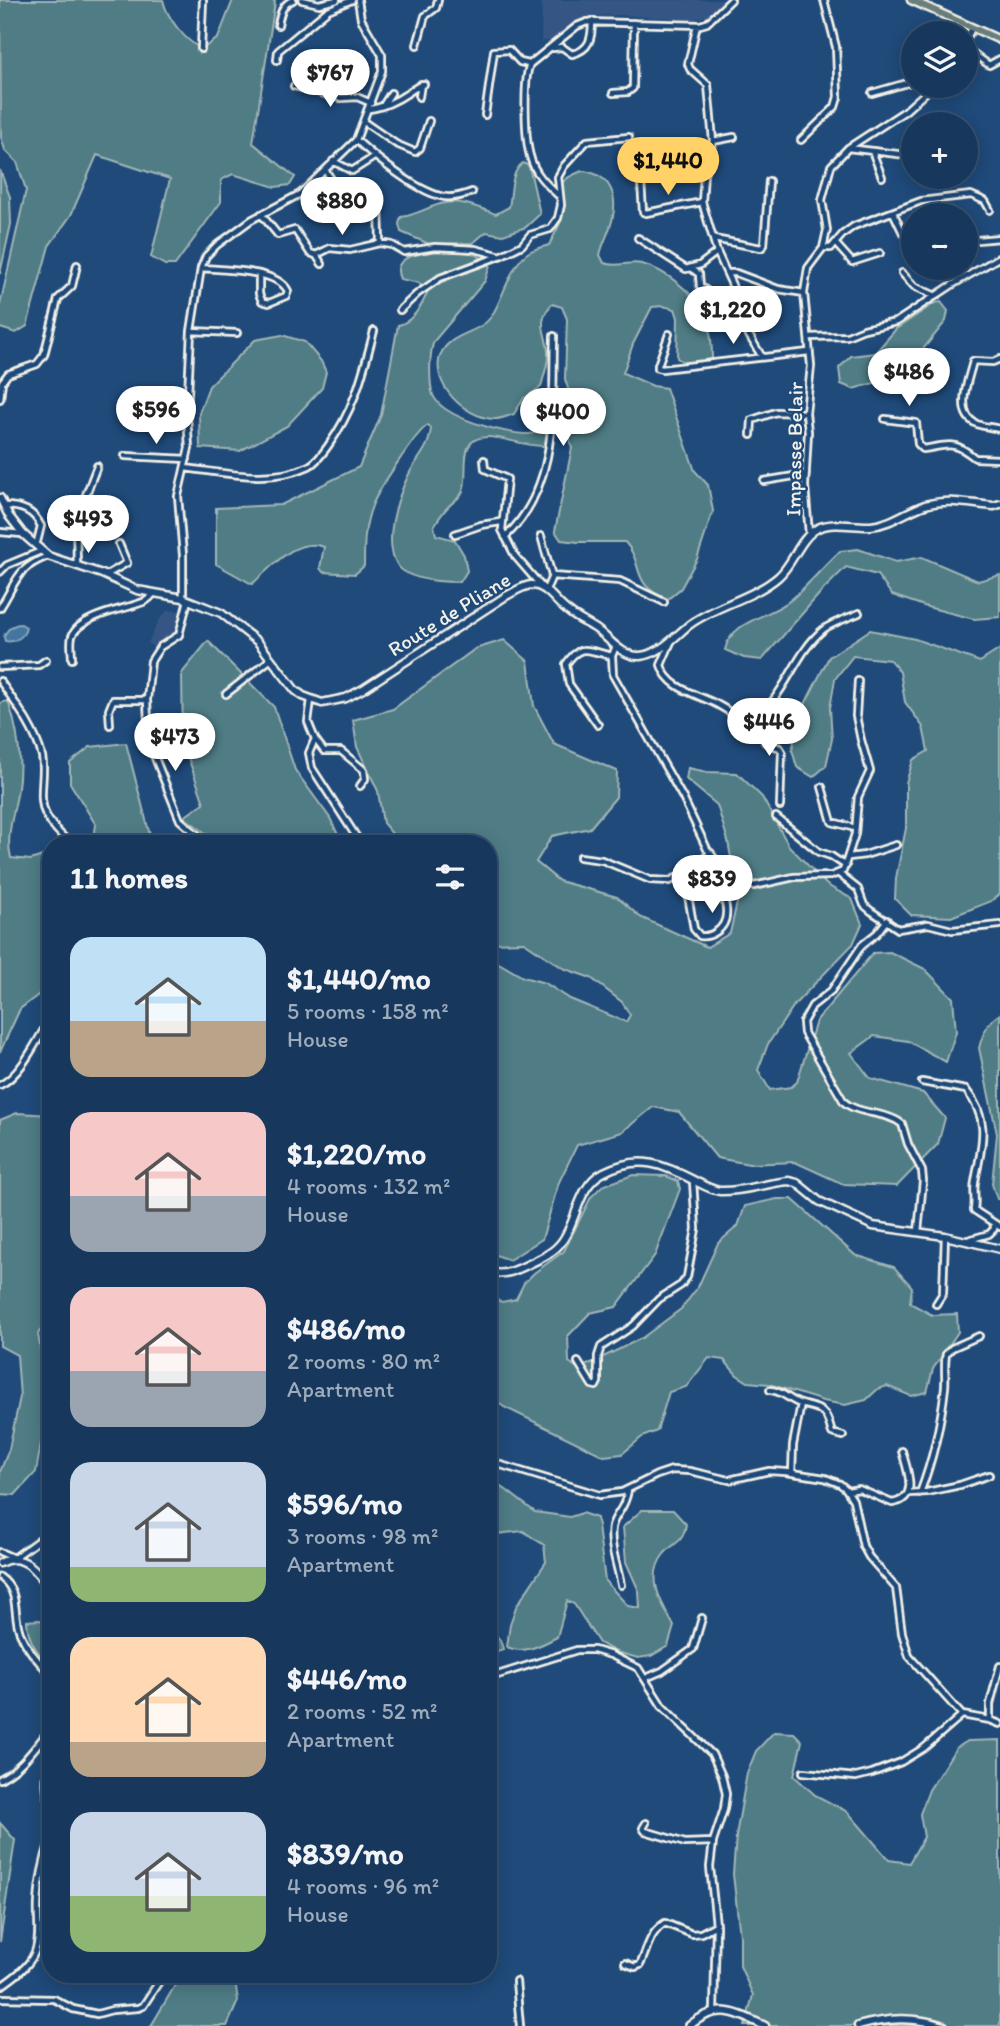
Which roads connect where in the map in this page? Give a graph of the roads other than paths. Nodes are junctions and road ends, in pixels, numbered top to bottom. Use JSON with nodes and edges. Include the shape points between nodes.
{"nodes":[{"id":1,"x":203,"y":0,"type":"edge"},
{"id":2,"x":293,"y":0,"type":"edge"},
{"id":3,"x":302,"y":0,"type":"edge"},
{"id":4,"x":337,"y":0,"type":"edge"},
{"id":5,"x":355,"y":0,"type":"edge"},
{"id":6,"x":438,"y":0,"type":"edge"},
{"id":7,"x":731,"y":0,"type":"edge"},
{"id":8,"x":824,"y":0,"type":"edge"},
{"id":9,"x":912,"y":0,"type":"edge"},
{"id":10,"x":592,"y":21,"type":"junction"},
{"id":11,"x":959,"y":21,"type":"edge"},
{"id":12,"x":634,"y":23,"type":"junction"},
{"id":13,"x":278,"y":25,"type":"dead end"},
{"id":14,"x":697,"y":25,"type":"junction"},
{"id":15,"x":978,"y":29,"type":"edge"},
{"id":16,"x":1000,"y":40,"type":"edge"},
{"id":17,"x":417,"y":44,"type":"dead end"},
{"id":18,"x":201,"y":49,"type":"dead end"},
{"id":19,"x":549,"y":49,"type":"junction"},
{"id":20,"x":978,"y":57,"type":"edge"},
{"id":21,"x":1000,"y":59,"type":"edge"},
{"id":22,"x":276,"y":60,"type":"dead end"},
{"id":23,"x":530,"y":64,"type":"junction"},
{"id":24,"x":901,"y":85,"type":"edge"},
{"id":25,"x":294,"y":86,"type":"dead end"},
{"id":26,"x":391,"y":93,"type":"dead end"},
{"id":27,"x":613,"y":93,"type":"dead end"},
{"id":28,"x":872,"y":93,"type":"dead end"},
{"id":29,"x":419,"y":97,"type":"dead end"},
{"id":30,"x":920,"y":98,"type":"edge"},
{"id":31,"x":371,"y":103,"type":"junction"},
{"id":32,"x":384,"y":105,"type":"junction"},
{"id":33,"x":369,"y":109,"type":"junction"},
{"id":34,"x":485,"y":115,"type":"dead end"},
{"id":35,"x":429,"y":121,"type":"dead end"},
{"id":36,"x":364,"y":122,"type":"junction"},
{"id":37,"x":629,"y":137,"type":"dead end"},
{"id":38,"x":734,"y":137,"type":"dead end"},
{"id":39,"x":801,"y":139,"type":"dead end"},
{"id":40,"x":356,"y":140,"type":"junction"},
{"id":41,"x":713,"y":141,"type":"junction"},
{"id":42,"x":848,"y":148,"type":"junction"},
{"id":43,"x":873,"y":151,"type":"junction"},
{"id":44,"x":901,"y":155,"type":"edge"},
{"id":45,"x":374,"y":157,"type":"junction"},
{"id":46,"x":333,"y":161,"type":"junction"},
{"id":47,"x":325,"y":170,"type":"junction"},
{"id":48,"x":882,"y":177,"type":"dead end"},
{"id":49,"x":768,"y":181,"type":"dead end"},
{"id":50,"x":641,"y":182,"type":"dead end"},
{"id":51,"x":472,"y":192,"type":"dead end"},
{"id":52,"x":558,"y":195,"type":"junction"},
{"id":53,"x":702,"y":202,"type":"junction"},
{"id":54,"x":990,"y":210,"type":"dead end"},
{"id":55,"x":893,"y":212,"type":"junction"},
{"id":56,"x":261,"y":214,"type":"junction"},
{"id":57,"x":901,"y":229,"type":"edge"},
{"id":58,"x":638,"y":238,"type":"dead end"},
{"id":59,"x":1000,"y":238,"type":"edge"},
{"id":60,"x":714,"y":239,"type":"junction"},
{"id":61,"x":978,"y":240,"type":"edge"},
{"id":62,"x":380,"y":243,"type":"junction"},
{"id":63,"x":835,"y":243,"type":"junction"},
{"id":64,"x":823,"y":248,"type":"junction"},
{"id":65,"x":717,"y":252,"type":"junction"},
{"id":66,"x":880,"y":253,"type":"dead end"},
{"id":67,"x":316,"y":255,"type":"junction"},
{"id":68,"x":502,"y":255,"type":"junction"},
{"id":69,"x":1000,"y":257,"type":"edge"},
{"id":70,"x":322,"y":264,"type":"dead end"},
{"id":71,"x":77,"y":265,"type":"dead end"},
{"id":72,"x":201,"y":268,"type":"junction"},
{"id":73,"x":691,"y":269,"type":"junction"},
{"id":74,"x":259,"y":274,"type":"junction"},
{"id":75,"x":727,"y":274,"type":"junction"},
{"id":76,"x":908,"y":280,"type":"edge"},
{"id":77,"x":707,"y":291,"type":"dead end"},
{"id":78,"x":804,"y":293,"type":"junction"},
{"id":79,"x":937,"y":296,"type":"junction"},
{"id":80,"x":401,"y":310,"type":"dead end"},
{"id":81,"x":765,"y":323,"type":"dead end"},
{"id":82,"x":191,"y":331,"type":"junction"},
{"id":83,"x":374,"y":331,"type":"dead end"},
{"id":84,"x":744,"y":331,"type":"junction"},
{"id":85,"x":237,"y":333,"type":"dead end"},
{"id":86,"x":669,"y":334,"type":"dead end"},
{"id":87,"x":554,"y":336,"type":"dead end"},
{"id":88,"x":809,"y":337,"type":"junction"},
{"id":89,"x":809,"y":352,"type":"junction"},
{"id":90,"x":762,"y":357,"type":"junction"},
{"id":91,"x":1000,"y":359,"type":"edge"},
{"id":92,"x":0,"y":399,"type":"edge"},
{"id":93,"x":806,"y":413,"type":"junction"},
{"id":94,"x":885,"y":419,"type":"dead end"},
{"id":95,"x":1000,"y":429,"type":"edge"},
{"id":96,"x":751,"y":435,"type":"dead end"},
{"id":97,"x":125,"y":456,"type":"dead end"},
{"id":98,"x":187,"y":459,"type":"junction"},
{"id":99,"x":1000,"y":459,"type":"edge"},
{"id":100,"x":484,"y":460,"type":"dead end"},
{"id":101,"x":97,"y":466,"type":"dead end"},
{"id":102,"x":186,"y":468,"type":"junction"},
{"id":103,"x":806,"y":474,"type":"junction"},
{"id":104,"x":764,"y":481,"type":"dead end"},
{"id":105,"x":0,"y":498,"type":"edge"},
{"id":106,"x":1000,"y":504,"type":"edge"},
{"id":107,"x":4,"y":506,"type":"junction"},
{"id":108,"x":501,"y":522,"type":"junction"},
{"id":109,"x":0,"y":532,"type":"edge"},
{"id":110,"x":23,"y":534,"type":"junction"},
{"id":111,"x":455,"y":534,"type":"dead end"},
{"id":112,"x":809,"y":535,"type":"junction"},
{"id":113,"x":541,"y":536,"type":"dead end"},
{"id":114,"x":505,"y":537,"type":"junction"},
{"id":115,"x":120,"y":544,"type":"dead end"},
{"id":116,"x":38,"y":549,"type":"junction"},
{"id":117,"x":48,"y":556,"type":"junction"},
{"id":118,"x":77,"y":565,"type":"junction"},
{"id":119,"x":0,"y":572,"type":"edge"},
{"id":120,"x":105,"y":576,"type":"junction"},
{"id":121,"x":552,"y":576,"type":"junction"},
{"id":122,"x":545,"y":590,"type":"junction"},
{"id":123,"x":155,"y":593,"type":"junction"},
{"id":124,"x":185,"y":599,"type":"junction"},
{"id":125,"x":664,"y":602,"type":"dead end"},
{"id":126,"x":0,"y":608,"type":"edge"},
{"id":127,"x":859,"y":613,"type":"dead end"},
{"id":128,"x":671,"y":641,"type":"junction"},
{"id":129,"x":616,"y":646,"type":"junction"},
{"id":130,"x":612,"y":656,"type":"junction"},
{"id":131,"x":72,"y":659,"type":"dead end"},
{"id":132,"x":271,"y":659,"type":"junction"},
{"id":133,"x":46,"y":660,"type":"dead end"},
{"id":134,"x":0,"y":667,"type":"edge"},
{"id":135,"x":0,"y":681,"type":"edge"},
{"id":136,"x":858,"y":681,"type":"dead end"},
{"id":137,"x":226,"y":694,"type":"dead end"},
{"id":138,"x":147,"y":700,"type":"junction"},
{"id":139,"x":311,"y":700,"type":"junction"},
{"id":140,"x":760,"y":716,"type":"junction"},
{"id":141,"x":110,"y":725,"type":"dead end"},
{"id":142,"x":598,"y":725,"type":"dead end"},
{"id":143,"x":316,"y":739,"type":"junction"},
{"id":144,"x":360,"y":786,"type":"dead end"},
{"id":145,"x":822,"y":787,"type":"dead end"},
{"id":146,"x":780,"y":806,"type":"dead end"},
{"id":147,"x":776,"y":817,"type":"dead end"},
{"id":148,"x":855,"y":828,"type":"junction"},
{"id":149,"x":63,"y":835,"type":"edge"},
{"id":150,"x":198,"y":835,"type":"edge"},
{"id":151,"x":354,"y":835,"type":"edge"},
{"id":152,"x":896,"y":845,"type":"dead end"},
{"id":153,"x":713,"y":856,"type":"junction"},
{"id":154,"x":849,"y":857,"type":"junction"},
{"id":155,"x":580,"y":858,"type":"dead end"},
{"id":156,"x":846,"y":866,"type":"junction"},
{"id":157,"x":684,"y":874,"type":"junction"},
{"id":158,"x":839,"y":874,"type":"junction"},
{"id":159,"x":887,"y":920,"type":"junction"},
{"id":160,"x":1000,"y":925,"type":"edge"},
{"id":161,"x":42,"y":1034,"type":"edge"},
{"id":162,"x":922,"y":1082,"type":"dead end"},
{"id":163,"x":0,"y":1085,"type":"edge"},
{"id":164,"x":693,"y":1181,"type":"junction"},
{"id":165,"x":994,"y":1224,"type":"junction"},
{"id":166,"x":1000,"y":1227,"type":"edge"},
{"id":167,"x":918,"y":1232,"type":"junction"},
{"id":168,"x":945,"y":1236,"type":"junction"},
{"id":169,"x":967,"y":1241,"type":"junction"},
{"id":170,"x":1000,"y":1249,"type":"edge"},
{"id":171,"x":497,"y":1275,"type":"edge"},
{"id":172,"x":936,"y":1304,"type":"dead end"},
{"id":173,"x":979,"y":1336,"type":"dead end"},
{"id":174,"x":578,"y":1362,"type":"dead end"},
{"id":175,"x":770,"y":1390,"type":"dead end"},
{"id":176,"x":802,"y":1404,"type":"junction"},
{"id":177,"x":843,"y":1436,"type":"dead end"},
{"id":178,"x":902,"y":1451,"type":"dead end"},
{"id":179,"x":497,"y":1464,"type":"edge"},
{"id":180,"x":792,"y":1473,"type":"junction"},
{"id":181,"x":989,"y":1475,"type":"dead end"},
{"id":182,"x":628,"y":1490,"type":"junction"},
{"id":183,"x":848,"y":1491,"type":"junction"},
{"id":184,"x":909,"y":1493,"type":"junction"},
{"id":185,"x":920,"y":1493,"type":"junction"},
{"id":186,"x":42,"y":1538,"type":"edge"},
{"id":187,"x":0,"y":1552,"type":"edge"},
{"id":188,"x":14,"y":1558,"type":"junction"},
{"id":189,"x":0,"y":1563,"type":"edge"},
{"id":190,"x":0,"y":1577,"type":"edge"},
{"id":191,"x":42,"y":1578,"type":"edge"},
{"id":192,"x":621,"y":1585,"type":"dead end"},
{"id":193,"x":702,"y":1618,"type":"dead end"},
{"id":194,"x":42,"y":1664,"type":"edge"},
{"id":195,"x":1000,"y":1666,"type":"edge"},
{"id":196,"x":497,"y":1675,"type":"edge"},
{"id":197,"x":646,"y":1678,"type":"junction"},
{"id":198,"x":962,"y":1715,"type":"junction"},
{"id":199,"x":990,"y":1720,"type":"junction"},
{"id":200,"x":1000,"y":1724,"type":"edge"},
{"id":201,"x":42,"y":1741,"type":"edge"},
{"id":202,"x":803,"y":1772,"type":"dead end"},
{"id":203,"x":0,"y":1779,"type":"edge"},
{"id":204,"x":646,"y":1823,"type":"dead end"},
{"id":205,"x":713,"y":1842,"type":"junction"},
{"id":206,"x":42,"y":1870,"type":"edge"},
{"id":207,"x":716,"y":1925,"type":"junction"},
{"id":208,"x":625,"y":1963,"type":"dead end"},
{"id":209,"x":516,"y":1981,"type":"dead end"},
{"id":210,"x":158,"y":1983,"type":"edge"},
{"id":211,"x":0,"y":1987,"type":"edge"},
{"id":212,"x":0,"y":1998,"type":"edge"},
{"id":213,"x":713,"y":2011,"type":"junction"},
{"id":214,"x":520,"y":2026,"type":"edge"},
{"id":215,"x":688,"y":2026,"type":"edge"},
{"id":216,"x":765,"y":2026,"type":"edge"},
{"id":217,"x":858,"y":2026,"type":"edge"},
{"id":218,"x":944,"y":2026,"type":"edge"}],
"edges":[{"from":1,"to":18,"type":"street"},
{"from":2,"to":13,"type":"street","via":[[282,9]]},
{"from":3,"to":4,"type":"street","via":[[320,4]]},
{"from":5,"to":22,"type":"street","via":[[328,10],[278,51]]},
{"from":5,"to":31,"type":"street","via":[[382,55]]},
{"from":6,"to":17,"type":"street","via":[[425,16]]},
{"from":7,"to":14,"type":"street","via":[[707,23]]},
{"from":8,"to":39,"type":"street","via":[[836,47],[838,97],[835,107]]},
{"from":9,"to":11,"type":"main road"},
{"from":10,"to":12,"type":"street"},
{"from":10,"to":19,"type":"street","via":[[577,26]]},
{"from":10,"to":19,"type":"street","via":[[590,41],[579,52]]},
{"from":12,"to":14,"type":"street"},
{"from":12,"to":27,"type":"street","via":[[633,88]]},
{"from":14,"to":41,"type":"street","via":[[688,64],[708,85]]},
{"from":15,"to":16,"type":"main road"},
{"from":19,"to":23,"type":"street"},
{"from":20,"to":21,"type":"street","via":[[989,65]]},
{"from":23,"to":34,"type":"street","via":[[523,65],[509,50],[494,51]]},
{"from":23,"to":52,"type":"street","via":[[526,102],[530,156],[545,183]]},
{"from":24,"to":28,"type":"street"},
{"from":25,"to":31,"type":"street"},
{"from":26,"to":32,"type":"street"},
{"from":29,"to":32,"type":"street","via":[[422,84]]},
{"from":30,"to":42,"type":"street","name":"Impasse Belair"},
{"from":31,"to":33,"type":"street"},
{"from":32,"to":33,"type":"street"},
{"from":33,"to":36,"type":"street"},
{"from":35,"to":36,"type":"street","via":[[415,152]]},
{"from":36,"to":40,"type":"street"},
{"from":37,"to":52,"type":"street","via":[[587,141],[558,177]]},
{"from":38,"to":41,"type":"street"},
{"from":40,"to":45,"type":"street"},
{"from":40,"to":46,"type":"street"},
{"from":41,"to":53,"type":"street"},
{"from":42,"to":43,"type":"street"},
{"from":42,"to":64,"type":"street","name":"Impasse Belair","via":[[833,162],[822,201],[827,226]]},
{"from":43,"to":44,"type":"street"},
{"from":43,"to":48,"type":"street"},
{"from":45,"to":46,"type":"street","via":[[352,171]]},
{"from":45,"to":51,"type":"street","via":[[441,197]]},
{"from":46,"to":47,"type":"street"},
{"from":47,"to":56,"type":"street","via":[[300,194]]},
{"from":47,"to":62,"type":"street","via":[[342,192],[379,202]]},
{"from":49,"to":60,"type":"street","via":[[764,245]]},
{"from":50,"to":53,"type":"street","via":[[641,206],[646,214]]},
{"from":52,"to":68,"type":"street","via":[[558,218],[550,229],[530,235]]},
{"from":53,"to":60,"type":"street"},
{"from":54,"to":55,"type":"street","via":[[985,201],[967,194],[920,201]]},
{"from":55,"to":57,"type":"street"},
{"from":55,"to":63,"type":"street","via":[[848,229]]},
{"from":56,"to":67,"type":"street","via":[[278,235],[295,230]]},
{"from":56,"to":72,"type":"street","via":[[217,245]]},
{"from":58,"to":73,"type":"street"},
{"from":59,"to":61,"type":"street"},
{"from":60,"to":65,"type":"street"},
{"from":62,"to":67,"type":"street","via":[[350,250],[330,248]]},
{"from":62,"to":68,"type":"street","via":[[404,252],[435,247]]},
{"from":63,"to":64,"type":"street"},
{"from":63,"to":66,"type":"street","via":[[852,262]]},
{"from":64,"to":78,"type":"street","name":"Impasse Belair","via":[[808,268]]},
{"from":65,"to":73,"type":"street"},
{"from":65,"to":75,"type":"street"},
{"from":67,"to":70,"type":"street"},
{"from":68,"to":80,"type":"street","via":[[440,278]]},
{"from":69,"to":79,"type":"street"},
{"from":71,"to":92,"type":"street","via":[[72,286],[58,299],[44,355],[37,364],[8,374]]},
{"from":72,"to":74,"type":"street"},
{"from":72,"to":82,"type":"street"},
{"from":73,"to":77,"type":"street","via":[[699,274],[700,286]]},
{"from":74,"to":74,"type":"street","via":[[285,285],[286,296],[262,301]]},
{"from":75,"to":78,"type":"street"},
{"from":75,"to":84,"type":"street"},
{"from":76,"to":79,"type":"street"},
{"from":78,"to":88,"type":"street","name":"Impasse Belair"},
{"from":79,"to":88,"type":"street","via":[[892,324],[847,336]]},
{"from":81,"to":84,"type":"street"},
{"from":82,"to":85,"type":"street"},
{"from":82,"to":98,"type":"street"},
{"from":83,"to":102,"type":"street","via":[[350,411],[312,465],[255,476]]},
{"from":84,"to":90,"type":"street"},
{"from":86,"to":90,"type":"street","via":[[658,368]]},
{"from":87,"to":114,"type":"street","via":[[550,449],[531,501]]},
{"from":88,"to":89,"type":"street","name":"Impasse Belair"},
{"from":89,"to":90,"type":"street"},
{"from":89,"to":93,"type":"street","name":"Impasse Belair"},
{"from":91,"to":95,"type":"street","via":[[973,361],[964,401],[968,417],[976,424]]},
{"from":93,"to":96,"type":"street","via":[[776,412],[752,420]]},
{"from":93,"to":103,"type":"street","name":"Impasse Belair"},
{"from":94,"to":99,"type":"street","via":[[916,422],[918,444],[923,449],[956,445],[975,458]]},
{"from":97,"to":98,"type":"street"},
{"from":98,"to":102,"type":"street"},
{"from":100,"to":108,"type":"street","via":[[486,470],[507,479]]},
{"from":101,"to":118,"type":"street","via":[[76,521]]},
{"from":102,"to":124,"type":"street","via":[[178,494]]},
{"from":103,"to":104,"type":"street"},
{"from":103,"to":112,"type":"street","name":"Impasse Belair"},
{"from":105,"to":107,"type":"street"},
{"from":106,"to":112,"type":"street","via":[[939,502],[885,523],[828,525]]},
{"from":107,"to":110,"type":"street"},
{"from":107,"to":116,"type":"street","via":[[34,514],[41,526]]},
{"from":108,"to":111,"type":"street"},
{"from":108,"to":114,"type":"street"},
{"from":109,"to":110,"type":"street"},
{"from":110,"to":116,"type":"street"},
{"from":112,"to":128,"type":"street","name":"Route de Pliane","via":[[779,576],[704,616]]},
{"from":113,"to":121,"type":"street"},
{"from":114,"to":122,"type":"street"},
{"from":115,"to":120,"type":"street","via":[[127,563]]},
{"from":116,"to":117,"type":"street"},
{"from":116,"to":119,"type":"street"},
{"from":117,"to":118,"type":"street"},
{"from":117,"to":126,"type":"street","via":[[22,570]]},
{"from":118,"to":120,"type":"street"},
{"from":120,"to":123,"type":"street"},
{"from":121,"to":122,"type":"street"},
{"from":121,"to":125,"type":"street","via":[[620,582]]},
{"from":122,"to":129,"type":"street","name":"Route de Pliane"},
{"from":122,"to":139,"type":"street","name":"Route de Pliane","via":[[530,585],[506,596],[346,698],[322,703]]},
{"from":123,"to":124,"type":"street"},
{"from":123,"to":131,"type":"street","via":[[146,603],[80,626],[72,635]]},
{"from":124,"to":132,"type":"street","via":[[237,624]]},
{"from":124,"to":138,"type":"street","via":[[179,635],[154,656]]},
{"from":127,"to":140,"type":"street","via":[[831,625],[813,640]]},
{"from":128,"to":129,"type":"street","name":"Route de Pliane","via":[[640,656]]},
{"from":128,"to":140,"type":"street","via":[[661,665],[670,681],[741,720]]},
{"from":129,"to":130,"type":"street"},
{"from":130,"to":142,"type":"street","via":[[579,650],[566,664],[569,684]]},
{"from":130,"to":153,"type":"street","via":[[618,685]]},
{"from":132,"to":137,"type":"street"},
{"from":132,"to":139,"type":"street","via":[[295,690]]},
{"from":133,"to":134,"type":"street","via":[[39,665]]},
{"from":135,"to":149,"type":"street","via":[[38,743],[46,815]]},
{"from":136,"to":148,"type":"street","via":[[856,716],[870,771],[858,797]]},
{"from":138,"to":141,"type":"street","via":[[113,700]]},
{"from":138,"to":150,"type":"street","via":[[149,743],[180,820]]},
{"from":139,"to":143,"type":"street","via":[[308,722]]},
{"from":140,"to":146,"type":"street","via":[[765,742],[782,750]]},
{"from":143,"to":144,"type":"street","via":[[324,751],[344,753],[364,770]]},
{"from":143,"to":151,"type":"street","via":[[309,752],[313,768]]},
{"from":145,"to":148,"type":"street","via":[[832,822]]},
{"from":147,"to":156,"type":"street","via":[[819,852]]},
{"from":148,"to":154,"type":"street"},
{"from":152,"to":154,"type":"street"},
{"from":153,"to":157,"type":"street"},
{"from":153,"to":157,"type":"street","via":[[725,914],[720,928],[706,937],[694,929]]},
{"from":153,"to":158,"type":"street","via":[[730,878],[754,886]]},
{"from":154,"to":156,"type":"street"},
{"from":155,"to":157,"type":"street","via":[[602,860],[650,880],[670,881]]},
{"from":156,"to":158,"type":"street"},
{"from":158,"to":159,"type":"street","via":[[858,889],[864,905]]},
{"from":159,"to":160,"type":"street","via":[[898,929],[928,924],[952,930]]},
{"from":159,"to":167,"type":"street","via":[[805,1015],[804,1033],[844,1102],[902,1124],[922,1171]]},
{"from":161,"to":163,"type":"street","via":[[13,1075]]},
{"from":162,"to":165,"type":"street","via":[[966,1090],[981,1116],[984,1135],[974,1210]]},
{"from":164,"to":167,"type":"street","via":[[717,1191],[733,1191],[789,1181],[873,1226]]},
{"from":164,"to":171,"type":"street","via":[[646,1161],[624,1163],[601,1174],[588,1187],[556,1248],[512,1273]]},
{"from":164,"to":174,"type":"street","via":[[696,1229],[685,1281],[601,1347],[597,1385],[592,1385]]},
{"from":165,"to":166,"type":"street"},
{"from":165,"to":169,"type":"street","via":[[989,1234]]},
{"from":167,"to":168,"type":"street"},
{"from":168,"to":169,"type":"street"},
{"from":168,"to":172,"type":"street","via":[[943,1293]]},
{"from":169,"to":170,"type":"street"},
{"from":173,"to":185,"type":"street","via":[[946,1354],[938,1429]]},
{"from":175,"to":176,"type":"street"},
{"from":176,"to":177,"type":"street","via":[[821,1410],[832,1433]]},
{"from":176,"to":180,"type":"street"},
{"from":178,"to":184,"type":"street"},
{"from":179,"to":182,"type":"street","via":[[600,1495]]},
{"from":180,"to":182,"type":"street","via":[[769,1472],[729,1480],[672,1470]]},
{"from":180,"to":183,"type":"street","via":[[825,1478]]},
{"from":181,"to":185,"type":"street"},
{"from":182,"to":192,"type":"street","via":[[612,1532]]},
{"from":183,"to":184,"type":"street","via":[[859,1489],[892,1503]]},
{"from":183,"to":198,"type":"street","via":[[863,1546],[896,1588],[909,1656]]},
{"from":184,"to":185,"type":"street"},
{"from":186,"to":188,"type":"street"},
{"from":187,"to":188,"type":"street"},
{"from":188,"to":189,"type":"street"},
{"from":188,"to":191,"type":"street"},
{"from":190,"to":194,"type":"street","via":[[15,1597],[17,1623],[28,1649]]},
{"from":193,"to":197,"type":"street","via":[[694,1649]]},
{"from":195,"to":199,"type":"street"},
{"from":196,"to":197,"type":"street","via":[[577,1650],[594,1650],[626,1661]]},
{"from":197,"to":205,"type":"street","via":[[662,1706],[712,1754],[722,1776],[724,1810]]},
{"from":198,"to":199,"type":"street"},
{"from":198,"to":202,"type":"street","via":[[924,1748],[872,1773],[856,1777]]},
{"from":199,"to":200,"type":"street"},
{"from":201,"to":203,"type":"street"},
{"from":204,"to":205,"type":"street","via":[[645,1831],[685,1843]]},
{"from":205,"to":207,"type":"street","via":[[710,1867]]},
{"from":206,"to":211,"type":"street","via":[[35,1952]]},
{"from":207,"to":208,"type":"street","via":[[692,1934],[665,1923],[647,1943],[640,1965]]},
{"from":207,"to":213,"type":"street"},
{"from":209,"to":214,"type":"street"},
{"from":210,"to":212,"type":"street","via":[[143,2006],[97,2014],[54,1999]]},
{"from":213,"to":215,"type":"street"},
{"from":213,"to":216,"type":"street","via":[[728,2011]]},
{"from":217,"to":218,"type":"street","via":[[900,2017]]}]}
